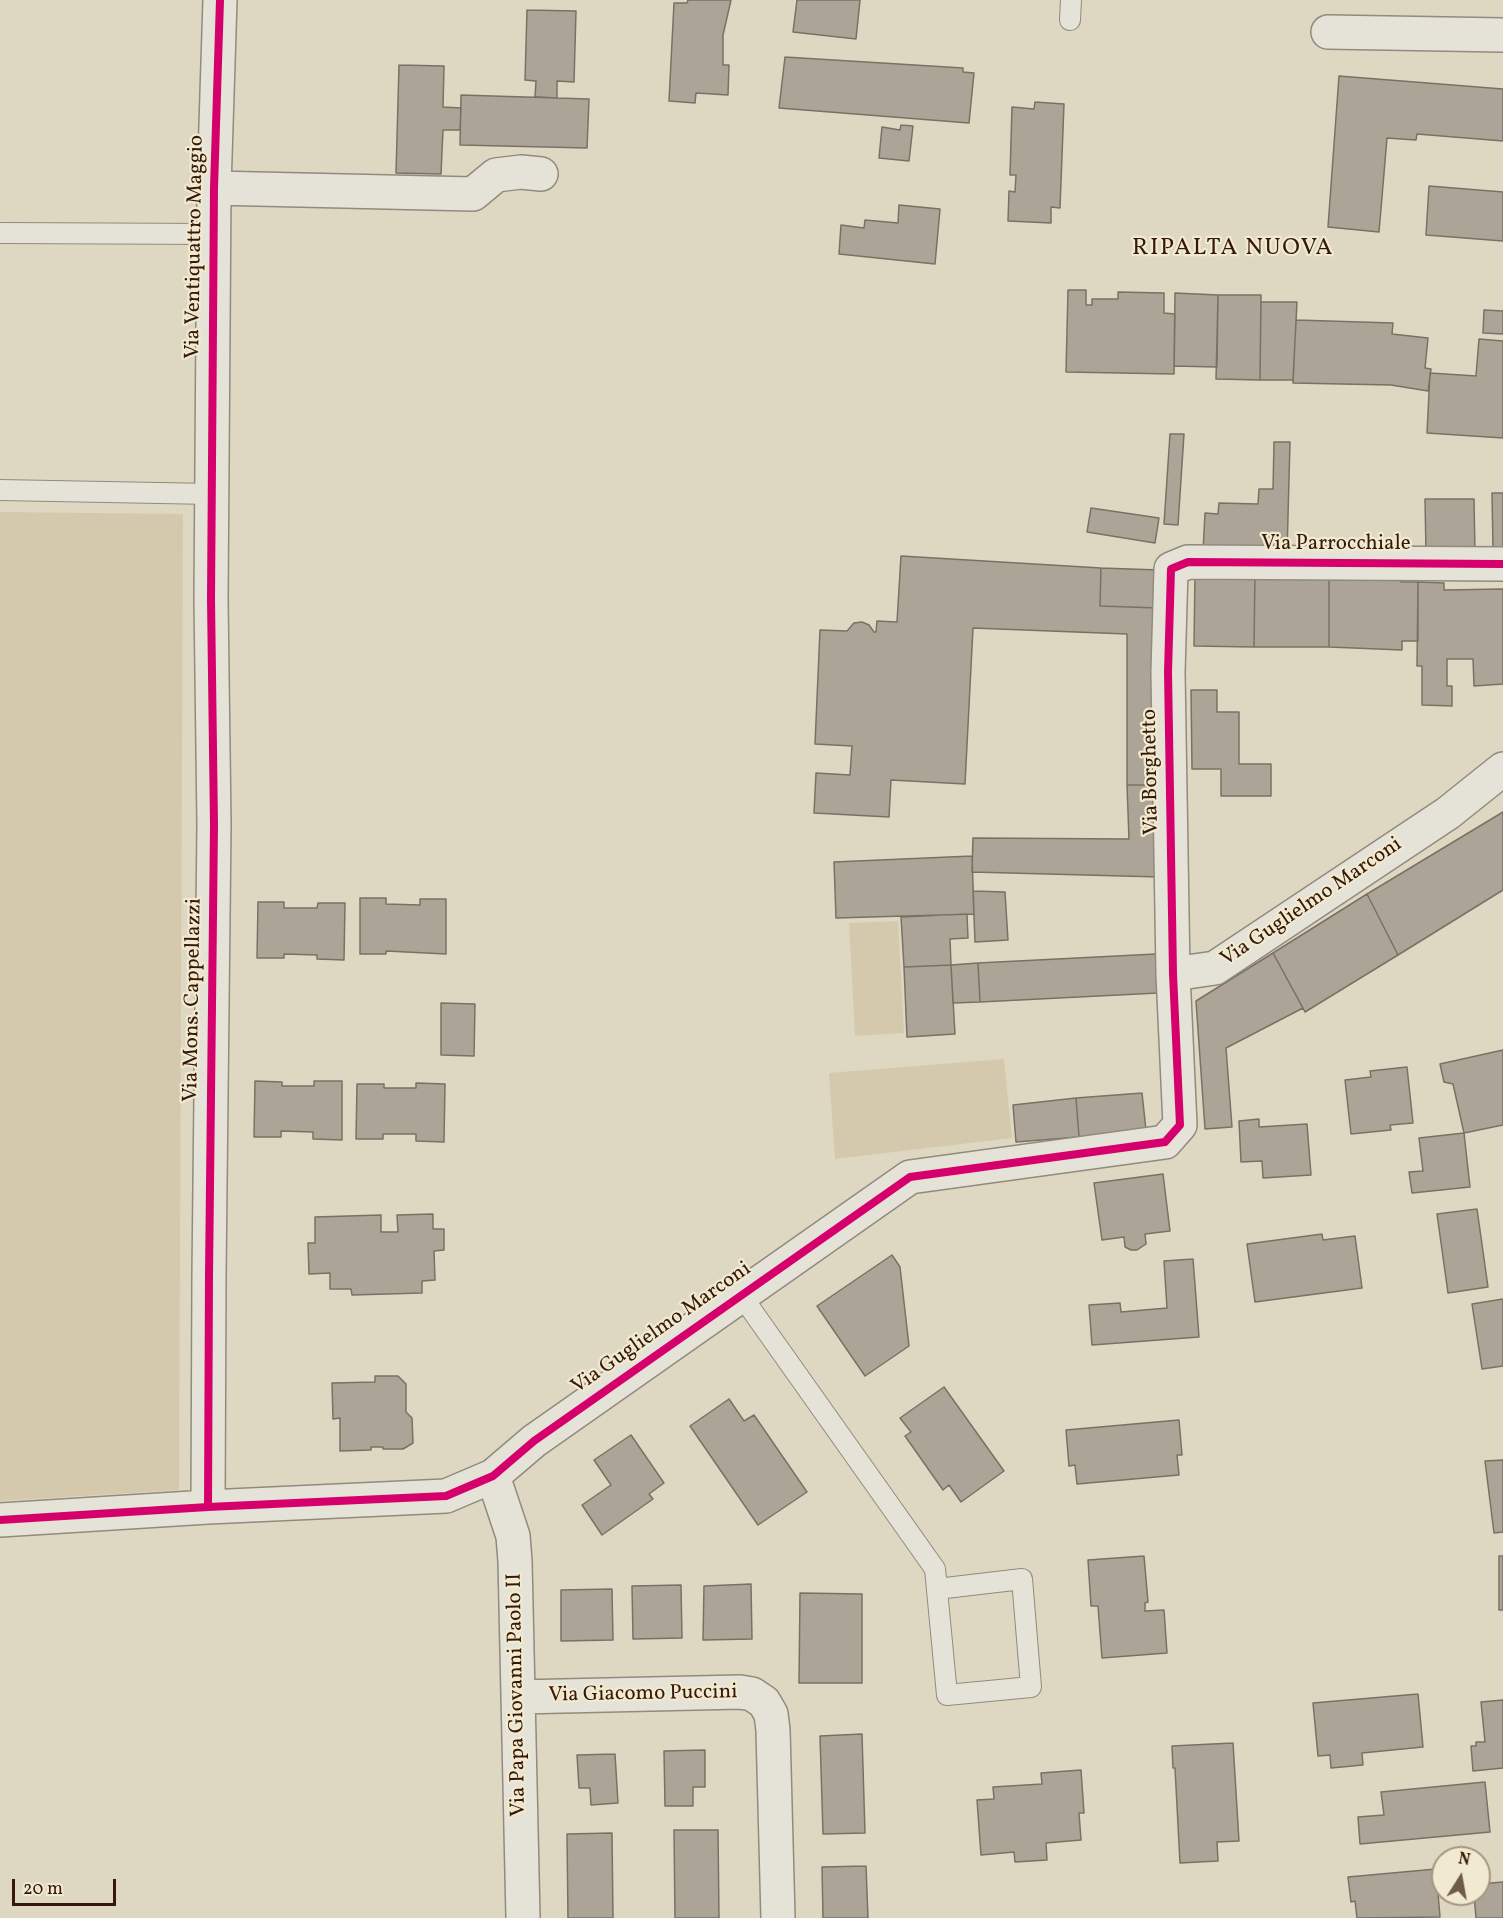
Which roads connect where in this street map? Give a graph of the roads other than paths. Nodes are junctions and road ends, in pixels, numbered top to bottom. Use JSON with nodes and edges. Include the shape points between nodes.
{"nodes":[{"id":1,"x":220,"y":0,"type":"edge"},
{"id":2,"x":1328,"y":32,"type":"dead end"},
{"id":3,"x":1503,"y":35,"type":"edge"},
{"id":4,"x":541,"y":174,"type":"dead end"},
{"id":5,"x":214,"y":188,"type":"junction"},
{"id":6,"x":0,"y":232,"type":"edge"},
{"id":7,"x":214,"y":234,"type":"junction"},
{"id":8,"x":0,"y":490,"type":"edge"},
{"id":9,"x":212,"y":494,"type":"junction"},
{"id":10,"x":1503,"y":564,"type":"edge"},
{"id":11,"x":1171,"y":569,"type":"joint"},
{"id":12,"x":1503,"y":769,"type":"edge"},
{"id":13,"x":1173,"y":974,"type":"junction"},
{"id":14,"x":741,"y":1296,"type":"junction"},
{"id":15,"x":493,"y":1476,"type":"junction"},
{"id":16,"x":208,"y":1507,"type":"junction"},
{"id":17,"x":0,"y":1520,"type":"edge"},
{"id":18,"x":937,"y":1589,"type":"junction"},
{"id":19,"x":518,"y":1697,"type":"junction"},
{"id":20,"x":523,"y":1918,"type":"edge"},
{"id":21,"x":778,"y":1918,"type":"edge"}],
"edges":[{"from":1,"to":5,"type":"street","name":"Via Ventiquattro Maggio"},
{"from":2,"to":3,"type":"street"},
{"from":4,"to":5,"type":"street","name":"Via Ventiquattro Maggio","via":[[496,175],[473,194]]},
{"from":5,"to":7,"type":"street","name":"Via Ventiquattro Maggio"},
{"from":6,"to":7,"type":"lane"},
{"from":7,"to":9,"type":"street","name":"Via Ventiquattro Maggio"},
{"from":8,"to":9,"type":"lane"},
{"from":9,"to":16,"type":"street","name":"Via Mons. Cappellazzi","via":[[214,825]]},
{"from":10,"to":11,"type":"street","name":"Via Parrocchiale","via":[[1188,562]]},
{"from":11,"to":13,"type":"street","name":"Via Borghetto","via":[[1168,672]]},
{"from":12,"to":13,"type":"street","name":"Via Guglielmo Marconi","via":[[1448,813],[1215,968]]},
{"from":13,"to":14,"type":"street","name":"Via Guglielmo Marconi","via":[[1180,1125],[1165,1142],[910,1177]]},
{"from":14,"to":15,"type":"street","name":"Via Guglielmo Marconi","via":[[534,1441]]},
{"from":14,"to":18,"type":"lane","via":[[935,1569]]},
{"from":15,"to":16,"type":"street","name":"Via Guglielmo Marconi","via":[[446,1496]]},
{"from":15,"to":19,"type":"street","name":"Via Papa Giovanni Paolo II","via":[[513,1536]]},
{"from":16,"to":17,"type":"street","name":"Via Guglielmo Marconi"},
{"from":18,"to":18,"type":"lane","via":[[947,1695],[1031,1687],[1022,1579]]},
{"from":19,"to":20,"type":"street","name":"Via Papa Giovanni Paolo II"},
{"from":19,"to":21,"type":"street","name":"Via Giacomo Puccini","via":[[740,1692],[764,1702],[773,1730]]}]}
